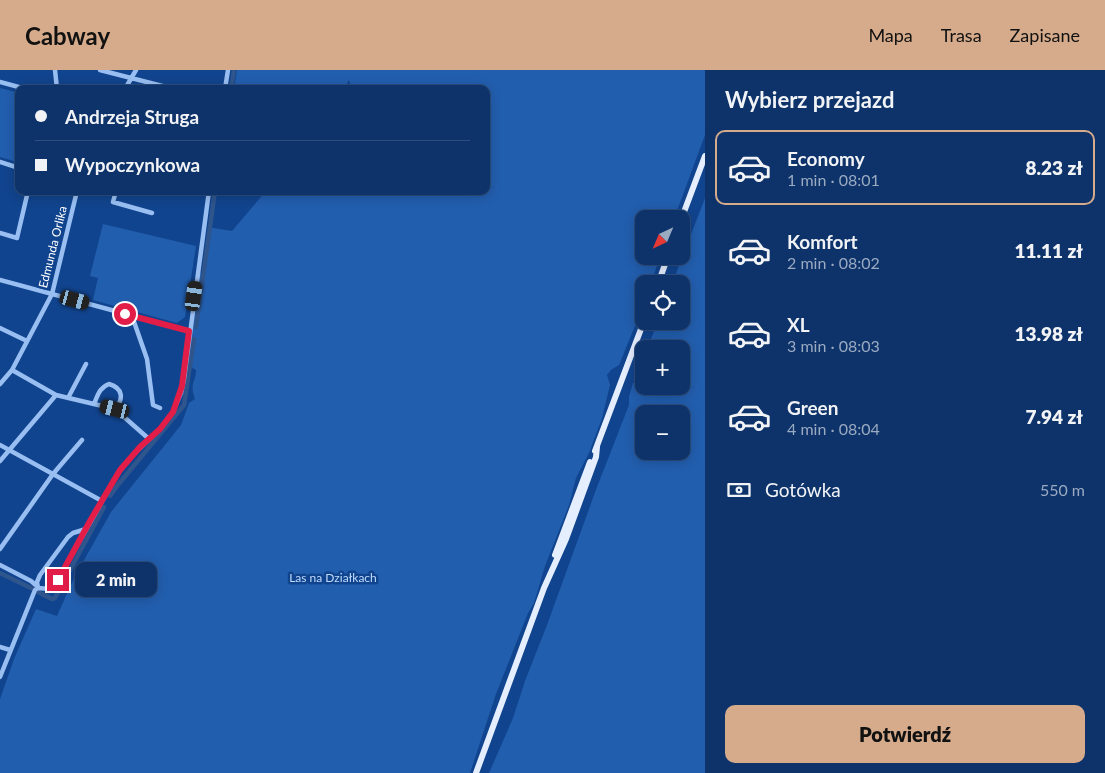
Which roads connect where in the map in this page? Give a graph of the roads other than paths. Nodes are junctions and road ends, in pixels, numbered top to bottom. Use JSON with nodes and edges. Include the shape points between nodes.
{"nodes":[{"id":1,"x":55,"y":70,"type":"edge"},
{"id":2,"x":100,"y":70,"type":"edge"},
{"id":3,"x":136,"y":70,"type":"edge"},
{"id":4,"x":228,"y":70,"type":"edge"},
{"id":5,"x":132,"y":78,"type":"junction"},
{"id":6,"x":0,"y":82,"type":"edge"},
{"id":7,"x":57,"y":85,"type":"edge"},
{"id":8,"x":128,"y":85,"type":"edge"},
{"id":9,"x":159,"y":85,"type":"edge"},
{"id":10,"x":226,"y":85,"type":"edge"},
{"id":11,"x":15,"y":86,"type":"edge"},
{"id":12,"x":705,"y":156,"type":"edge"},
{"id":13,"x":0,"y":162,"type":"edge"},
{"id":14,"x":15,"y":167,"type":"edge"},
{"id":15,"x":27,"y":195,"type":"edge"},
{"id":16,"x":77,"y":195,"type":"edge"},
{"id":17,"x":115,"y":195,"type":"edge"},
{"id":18,"x":208,"y":195,"type":"edge"},
{"id":19,"x":685,"y":210,"type":"edge"},
{"id":20,"x":152,"y":213,"type":"dead end"},
{"id":21,"x":0,"y":233,"type":"edge"},
{"id":22,"x":0,"y":280,"type":"edge"},
{"id":23,"x":52,"y":294,"type":"junction"},
{"id":24,"x":132,"y":316,"type":"junction"},
{"id":25,"x":0,"y":328,"type":"edge"},
{"id":26,"x":641,"y":330,"type":"edge"},
{"id":27,"x":189,"y":331,"type":"junction"},
{"id":28,"x":27,"y":341,"type":"junction"},
{"id":29,"x":86,"y":364,"type":"dead end"},
{"id":30,"x":12,"y":370,"type":"junction"},
{"id":31,"x":0,"y":384,"type":"edge"},
{"id":32,"x":56,"y":395,"type":"junction"},
{"id":33,"x":68,"y":398,"type":"junction"},
{"id":34,"x":94,"y":404,"type":"junction"},
{"id":35,"x":160,"y":408,"type":"dead end"},
{"id":36,"x":115,"y":409,"type":"junction"},
{"id":37,"x":149,"y":439,"type":"junction"},
{"id":38,"x":82,"y":440,"type":"dead end"},
{"id":39,"x":0,"y":445,"type":"edge"},
{"id":40,"x":9,"y":450,"type":"junction"},
{"id":41,"x":0,"y":461,"type":"edge"},
{"id":42,"x":53,"y":474,"type":"junction"},
{"id":43,"x":102,"y":501,"type":"junction"},
{"id":44,"x":86,"y":529,"type":"junction"},
{"id":45,"x":0,"y":550,"type":"edge"},
{"id":46,"x":0,"y":565,"type":"edge"},
{"id":47,"x":38,"y":588,"type":"junction"},
{"id":48,"x":0,"y":647,"type":"edge"},
{"id":49,"x":10,"y":650,"type":"junction"},
{"id":50,"x":0,"y":677,"type":"edge"},
{"id":51,"x":476,"y":773,"type":"edge"}],
"edges":[{"from":1,"to":7,"type":"street"},
{"from":2,"to":5,"type":"street"},
{"from":3,"to":5,"type":"street"},
{"from":4,"to":10,"type":"street"},
{"from":5,"to":8,"type":"street"},
{"from":5,"to":9,"type":"street"},
{"from":6,"to":11,"type":"street"},
{"from":12,"to":19,"type":"main road"},
{"from":13,"to":14,"type":"street"},
{"from":15,"to":21,"type":"street","via":[[17,238]]},
{"from":16,"to":23,"type":"street","name":"Edmunda Orlika"},
{"from":17,"to":20,"type":"street","via":[[113,202]]},
{"from":18,"to":27,"type":"street"},
{"from":22,"to":23,"type":"street"},
{"from":23,"to":24,"type":"street"},
{"from":23,"to":28,"type":"street","name":"Edmunda Orlika"},
{"from":24,"to":27,"type":"street"},
{"from":24,"to":35,"type":"street","via":[[147,359],[153,405]]},
{"from":25,"to":28,"type":"street"},
{"from":26,"to":51,"type":"main road","via":[[597,447],[596,458]]},
{"from":27,"to":37,"type":"street","via":[[176,406]]},
{"from":28,"to":30,"type":"street","name":"Edmunda Orlika"},
{"from":29,"to":33,"type":"street"},
{"from":30,"to":31,"type":"street","name":"Edmunda Orlika"},
{"from":30,"to":32,"type":"street"},
{"from":32,"to":33,"type":"street"},
{"from":32,"to":40,"type":"street"},
{"from":33,"to":34,"type":"street"},
{"from":34,"to":36,"type":"street"},
{"from":34,"to":36,"type":"street","via":[[99,391],[109,384],[120,391],[122,398]]},
{"from":36,"to":37,"type":"street"},
{"from":37,"to":43,"type":"street","via":[[120,470]]},
{"from":38,"to":42,"type":"street"},
{"from":39,"to":40,"type":"street"},
{"from":40,"to":41,"type":"street"},
{"from":40,"to":42,"type":"street"},
{"from":42,"to":43,"type":"street"},
{"from":42,"to":45,"type":"street"},
{"from":43,"to":44,"type":"street"},
{"from":44,"to":47,"type":"street","via":[[68,538],[40,576]]},
{"from":44,"to":47,"type":"street","via":[[55,585],[50,589]]},
{"from":46,"to":47,"type":"street"},
{"from":47,"to":49,"type":"street"},
{"from":48,"to":49,"type":"street"},
{"from":49,"to":50,"type":"street"}]}
